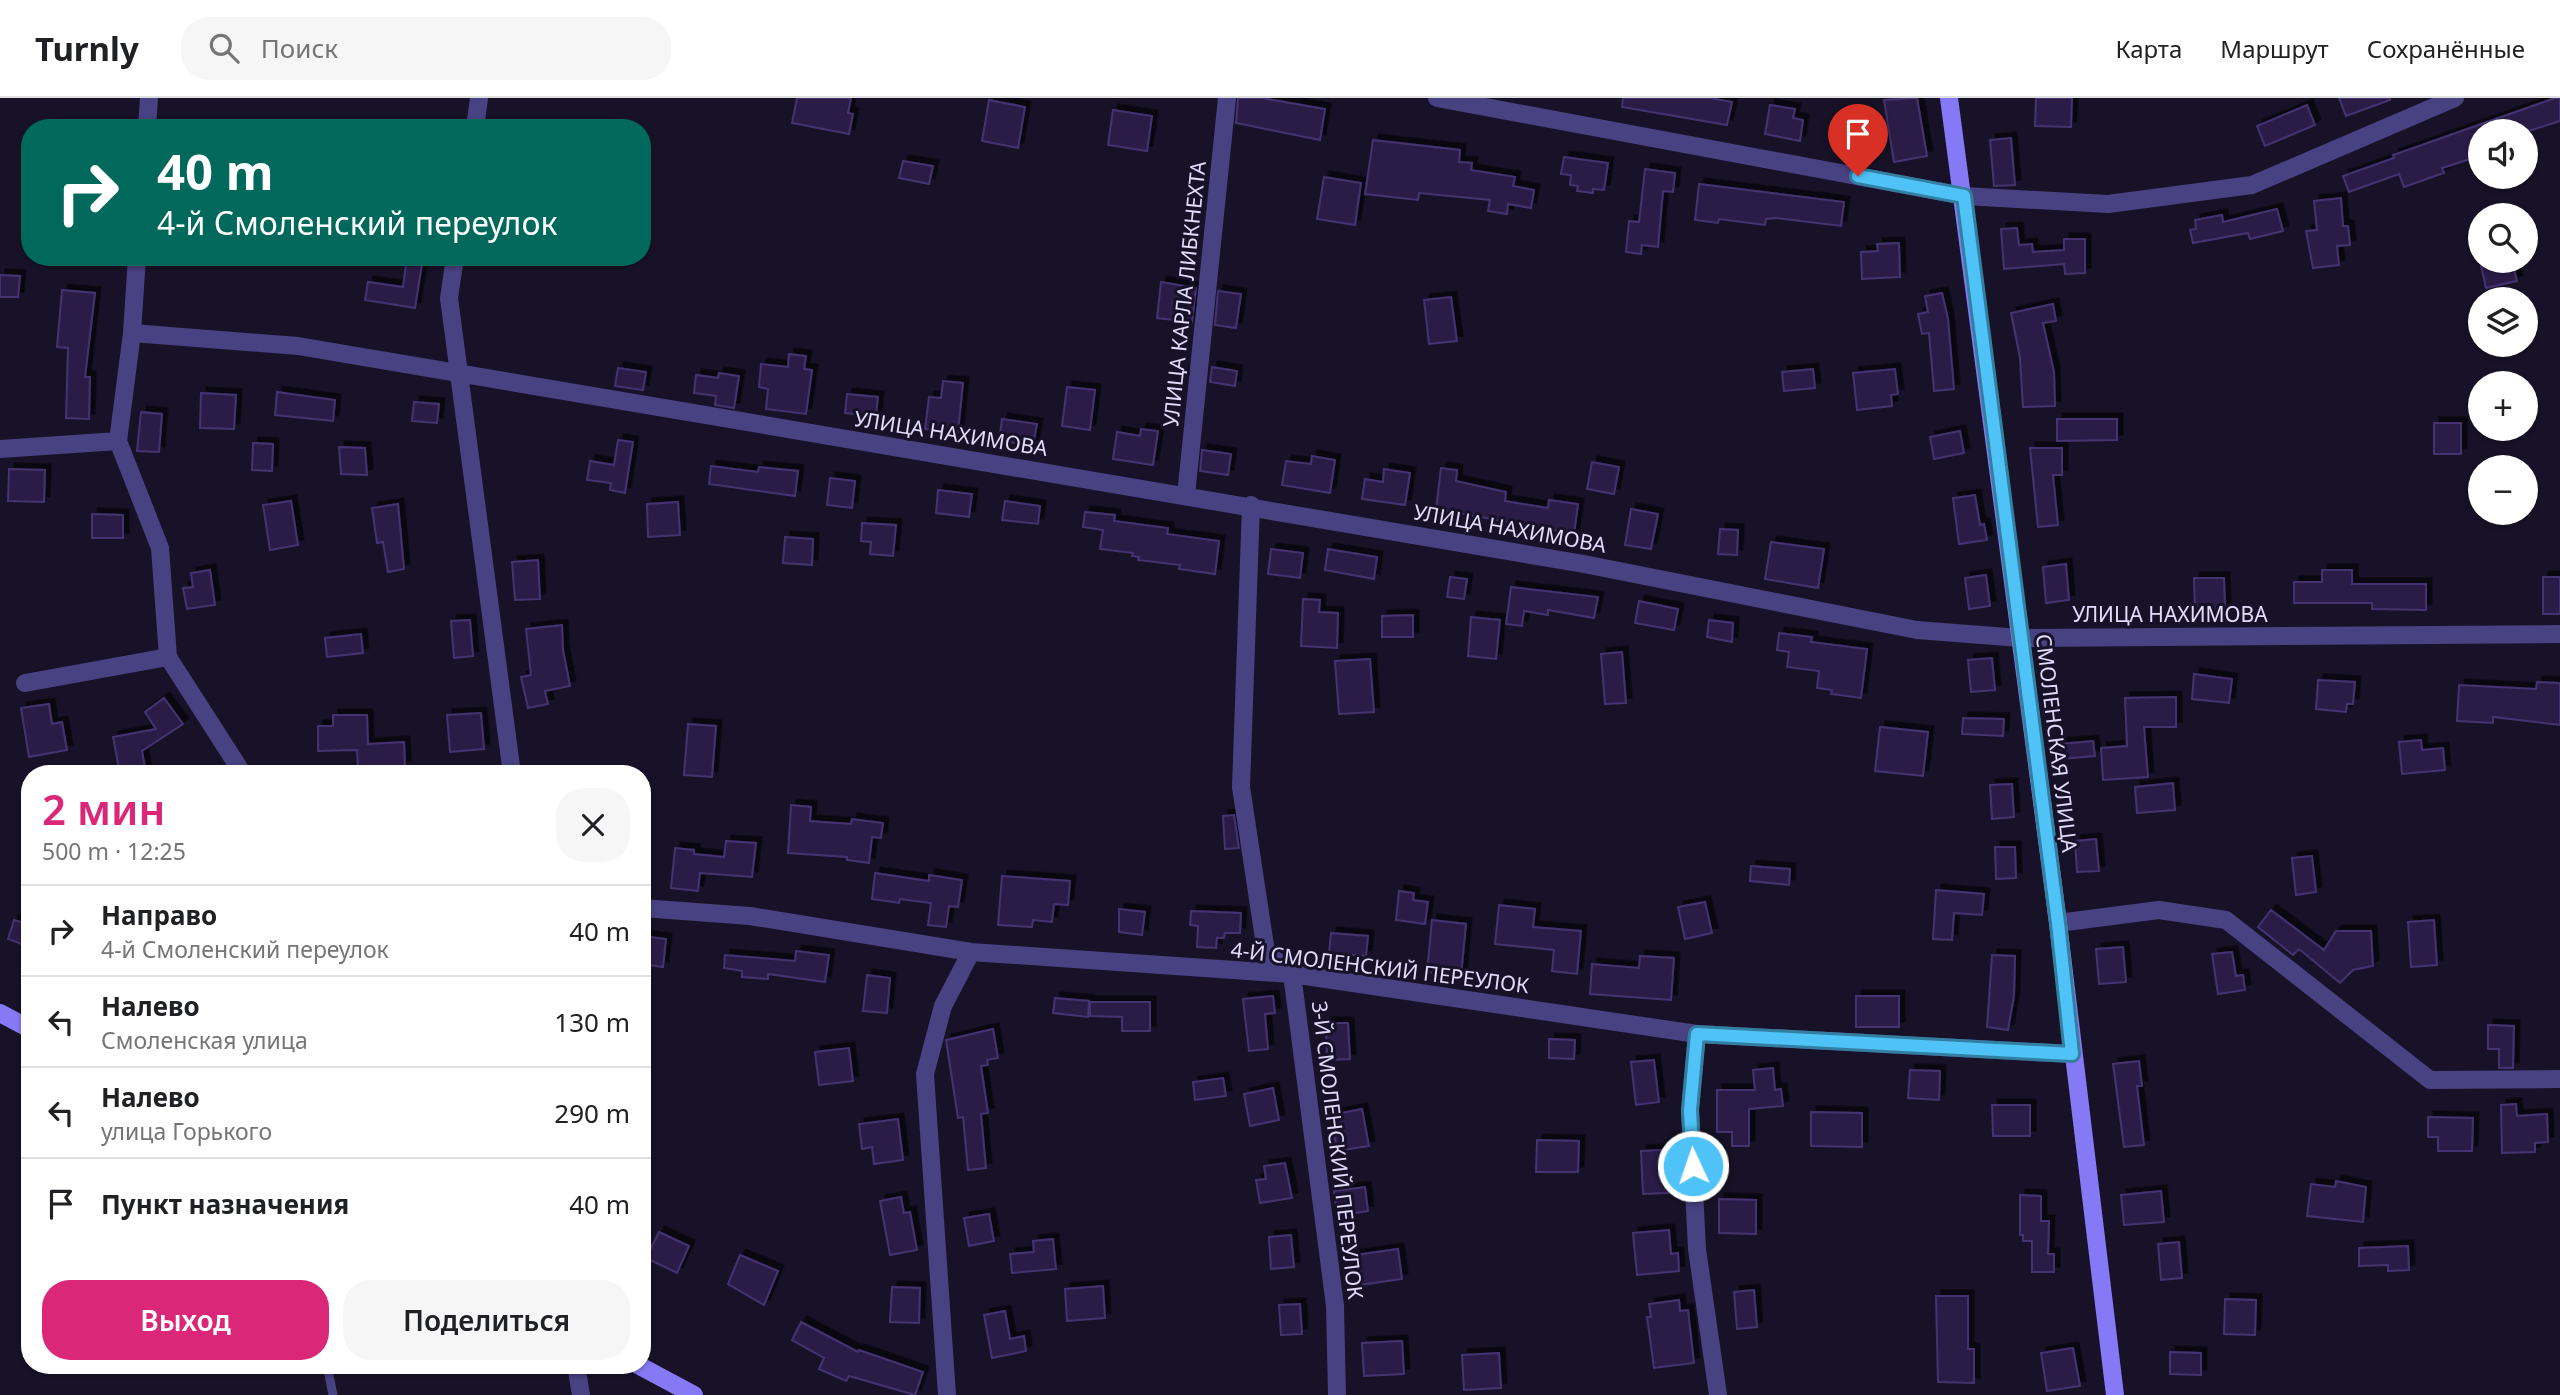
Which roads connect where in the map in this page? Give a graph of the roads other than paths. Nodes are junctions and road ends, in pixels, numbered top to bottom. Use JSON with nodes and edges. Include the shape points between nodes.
{"nodes":[{"id":1,"x":149,"y":98,"type":"edge"},
{"id":2,"x":479,"y":98,"type":"edge"},
{"id":3,"x":1227,"y":98,"type":"edge"},
{"id":4,"x":1437,"y":98,"type":"edge"},
{"id":5,"x":1949,"y":98,"type":"edge"},
{"id":6,"x":2455,"y":98,"type":"edge"},
{"id":7,"x":148,"y":119,"type":"edge"},
{"id":8,"x":476,"y":119,"type":"edge"},
{"id":9,"x":1964,"y":196,"type":"junction"},
{"id":10,"x":136,"y":266,"type":"edge"},
{"id":11,"x":454,"y":266,"type":"edge"},
{"id":12,"x":132,"y":332,"type":"junction"},
{"id":13,"x":459,"y":375,"type":"junction"},
{"id":14,"x":118,"y":441,"type":"junction"},
{"id":15,"x":0,"y":449,"type":"edge"},
{"id":16,"x":1186,"y":495,"type":"junction"},
{"id":17,"x":1251,"y":506,"type":"junction"},
{"id":18,"x":2560,"y":634,"type":"edge"},
{"id":19,"x":2020,"y":638,"type":"junction"},
{"id":20,"x":169,"y":657,"type":"junction"},
{"id":21,"x":25,"y":683,"type":"dead end"},
{"id":22,"x":237,"y":765,"type":"edge"},
{"id":23,"x":511,"y":765,"type":"edge"},
{"id":24,"x":651,"y":909,"type":"edge"},
{"id":25,"x":2058,"y":923,"type":"junction"},
{"id":26,"x":971,"y":952,"type":"junction"},
{"id":27,"x":1292,"y":974,"type":"junction"},
{"id":28,"x":0,"y":1013,"type":"edge"},
{"id":29,"x":21,"y":1024,"type":"edge"},
{"id":30,"x":1697,"y":1034,"type":"junction"},
{"id":31,"x":2072,"y":1054,"type":"junction"},
{"id":32,"x":2560,"y":1079,"type":"edge"},
{"id":33,"x":651,"y":1372,"type":"edge"},
{"id":34,"x":329,"y":1374,"type":"edge"},
{"id":35,"x":578,"y":1374,"type":"edge"},
{"id":36,"x":333,"y":1395,"type":"edge"},
{"id":37,"x":581,"y":1395,"type":"edge"},
{"id":38,"x":694,"y":1395,"type":"edge"},
{"id":39,"x":947,"y":1395,"type":"edge"},
{"id":40,"x":1337,"y":1395,"type":"edge"},
{"id":41,"x":1718,"y":1395,"type":"edge"},
{"id":42,"x":2115,"y":1395,"type":"edge"}],
"edges":[{"from":1,"to":7,"type":"street"},
{"from":2,"to":8,"type":"street"},
{"from":3,"to":16,"type":"street","name":"УЛИЦА КАРЛА ЛИБКНЕХТА"},
{"from":4,"to":9,"type":"street"},
{"from":5,"to":9,"type":"street","name":"СМОЛЕНСКАЯ УЛИЦА"},
{"from":6,"to":9,"type":"street","via":[[2252,185],[2108,204]]},
{"from":9,"to":19,"type":"street","name":"СМОЛЕНСКАЯ УЛИЦА"},
{"from":10,"to":12,"type":"street"},
{"from":11,"to":13,"type":"street","via":[[449,298]]},
{"from":12,"to":13,"type":"street","name":"УЛИЦА НАХИМОВА","via":[[298,346]]},
{"from":12,"to":14,"type":"street"},
{"from":13,"to":16,"type":"street","name":"УЛИЦА НАХИМОВА"},
{"from":13,"to":23,"type":"street"},
{"from":14,"to":15,"type":"street"},
{"from":14,"to":20,"type":"street","via":[[160,548]]},
{"from":16,"to":17,"type":"street","name":"УЛИЦА НАХИМОВА"},
{"from":17,"to":19,"type":"street","name":"УЛИЦА НАХИМОВА","via":[[1584,564],[1917,630]]},
{"from":17,"to":27,"type":"street","via":[[1241,787],[1266,952]]},
{"from":18,"to":19,"type":"street","name":"УЛИЦА НАХИМОВА"},
{"from":19,"to":25,"type":"street","name":"СМОЛЕНСКАЯ УЛИЦА"},
{"from":20,"to":21,"type":"street"},
{"from":20,"to":22,"type":"street"},
{"from":24,"to":26,"type":"street","name":"4-Й СМОЛЕНСКИЙ ПЕРЕУЛОК","via":[[750,916]]},
{"from":25,"to":31,"type":"street","name":"СМОЛЕНСКАЯ УЛИЦА"},
{"from":25,"to":32,"type":"street","via":[[2159,910],[2226,920],[2430,1080]]},
{"from":26,"to":27,"type":"street","name":"4-Й СМОЛЕНСКИЙ ПЕРЕУЛОК"},
{"from":26,"to":39,"type":"street","via":[[943,1006],[925,1074]]},
{"from":27,"to":30,"type":"street","name":"4-Й СМОЛЕНСКИЙ ПЕРЕУЛОК"},
{"from":27,"to":40,"type":"street","name":"3-Й СМОЛЕНСКИЙ ПЕРЕУЛОК","via":[[1335,1306]]},
{"from":28,"to":29,"type":"street"},
{"from":30,"to":31,"type":"street","name":"4-Й СМОЛЕНСКИЙ ПЕРЕУЛОК"},
{"from":30,"to":41,"type":"street","via":[[1690,1110],[1697,1249]]},
{"from":31,"to":42,"type":"street","name":"СМОЛЕНСКАЯ УЛИЦА"},
{"from":33,"to":38,"type":"street"},
{"from":34,"to":36,"type":"lane"},
{"from":35,"to":37,"type":"street"}]}
